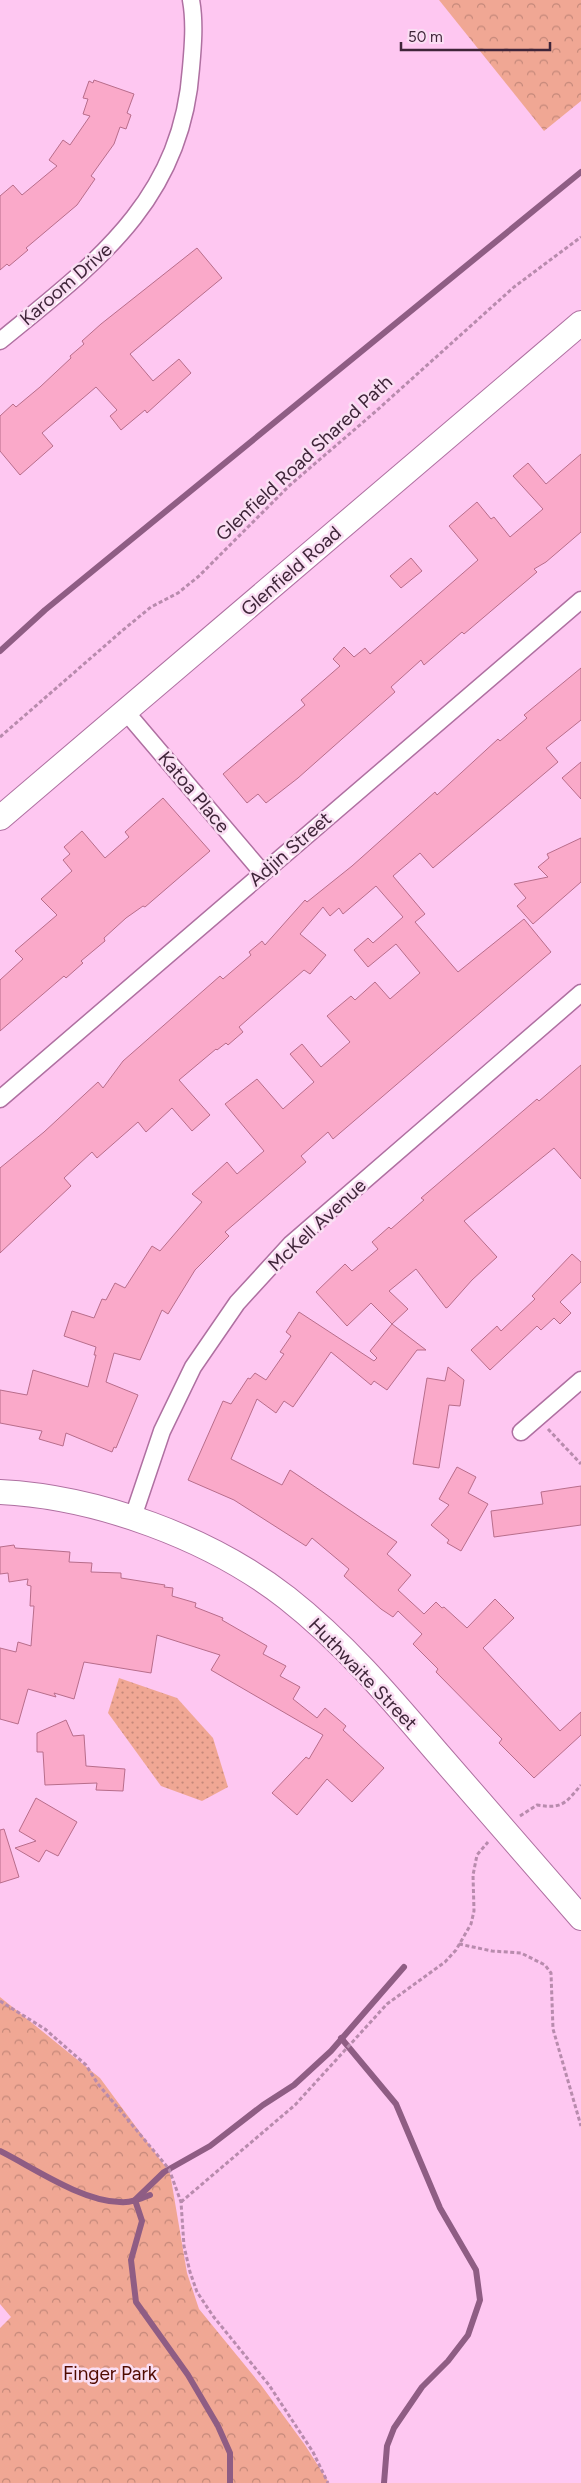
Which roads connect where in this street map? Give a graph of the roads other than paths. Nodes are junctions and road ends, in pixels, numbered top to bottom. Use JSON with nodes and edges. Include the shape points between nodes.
{"nodes":[{"id":1,"x":191,"y":0,"type":"edge"},
{"id":2,"x":581,"y":323,"type":"edge"},
{"id":3,"x":0,"y":341,"type":"edge"},
{"id":4,"x":581,"y":600,"type":"edge"},
{"id":5,"x":126,"y":712,"type":"junction"},
{"id":6,"x":0,"y":818,"type":"edge"},
{"id":7,"x":262,"y":872,"type":"junction"},
{"id":8,"x":581,"y":993,"type":"edge"},
{"id":9,"x":0,"y":1099,"type":"edge"},
{"id":10,"x":581,"y":1380,"type":"edge"},
{"id":11,"x":521,"y":1432,"type":"dead end"},
{"id":12,"x":0,"y":1492,"type":"edge"},
{"id":13,"x":133,"y":1517,"type":"junction"},
{"id":14,"x":581,"y":1918,"type":"edge"}],
"edges":[{"from":1,"to":3,"type":"street","name":"Karoom Drive","via":[[193,42],[188,95],[183,122],[170,158],[133,220],[88,269]]},
{"from":2,"to":5,"type":"main road","name":"Glenfield Road"},
{"from":4,"to":7,"type":"street","name":"Adjin Street"},
{"from":5,"to":6,"type":"main road","name":"Glenfield Road"},
{"from":5,"to":7,"type":"street","name":"Katoa Place"},
{"from":7,"to":9,"type":"street","name":"Adjin Street"},
{"from":8,"to":13,"type":"street","name":"McKell Avenue","via":[[291,1244],[237,1303],[193,1367],[162,1431]]},
{"from":10,"to":11,"type":"street"},
{"from":12,"to":13,"type":"main road","name":"Huthwaite Street","via":[[32,1494]]},
{"from":13,"to":14,"type":"main road","name":"Huthwaite Street","via":[[224,1557],[286,1598],[345,1649]]}]}
